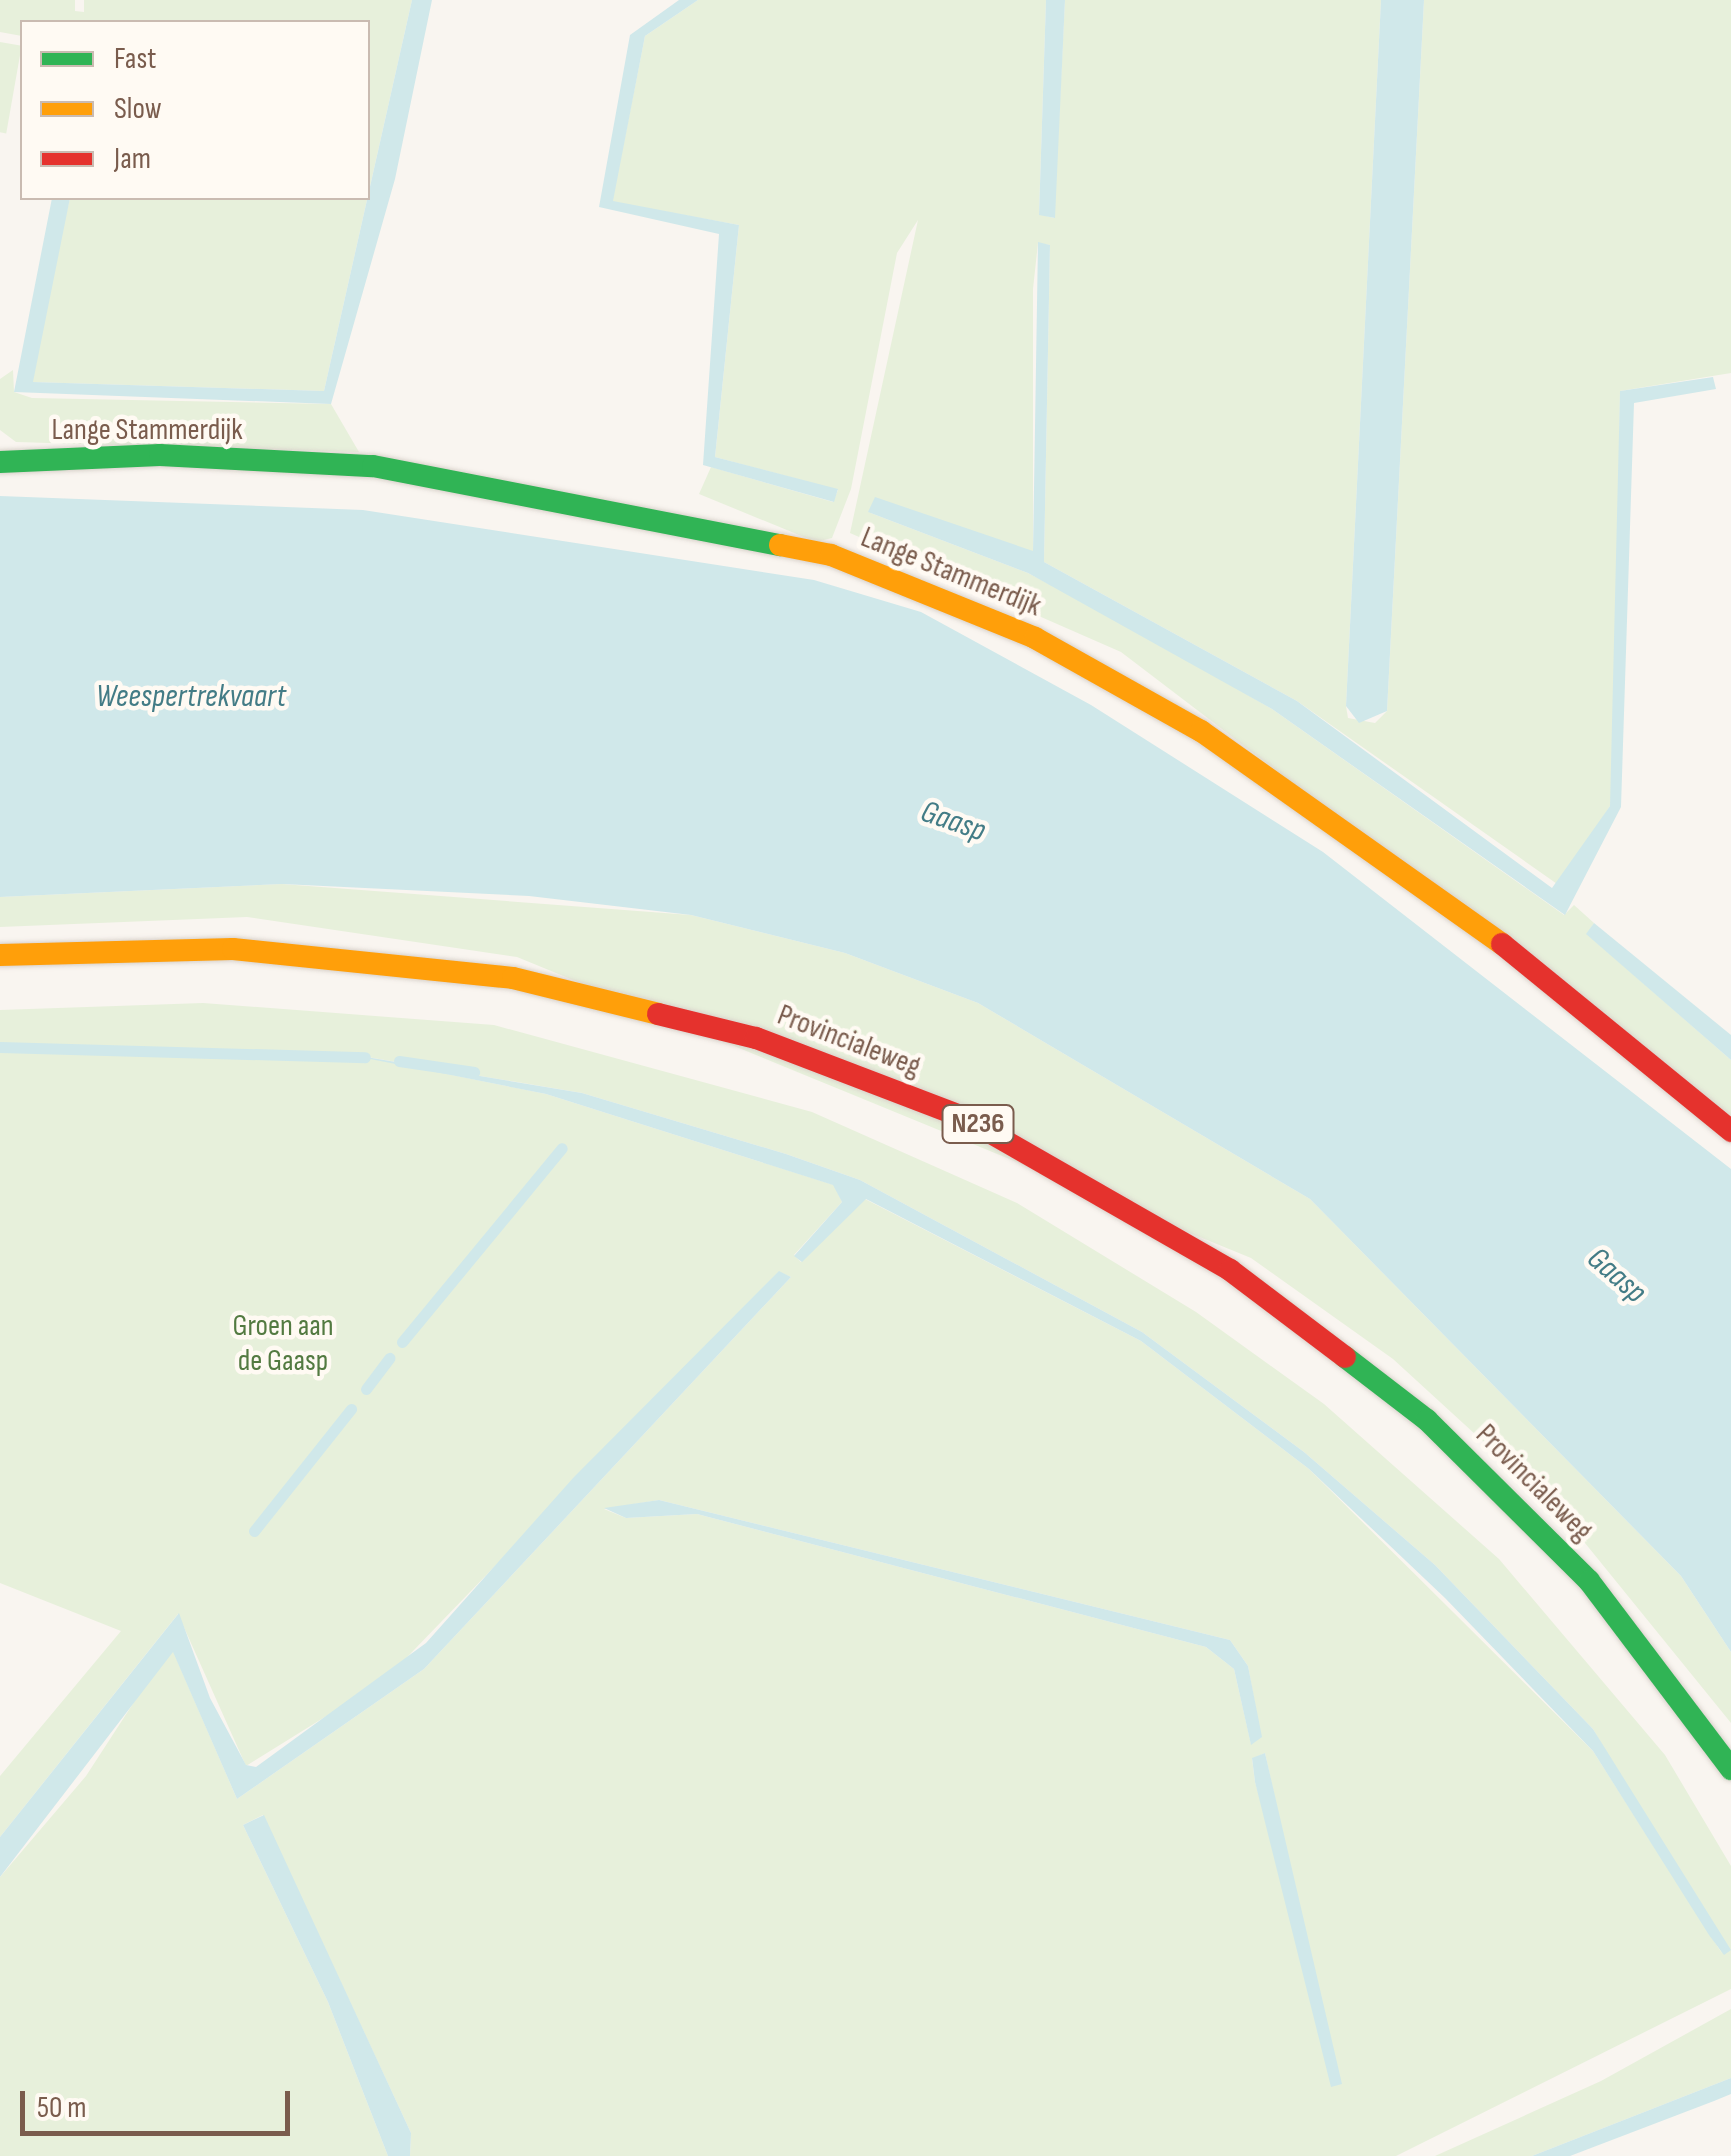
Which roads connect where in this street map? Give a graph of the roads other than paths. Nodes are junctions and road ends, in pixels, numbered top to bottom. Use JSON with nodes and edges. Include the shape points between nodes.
{"nodes":[{"id":1,"x":0,"y":462,"type":"edge"},
{"id":2,"x":0,"y":955,"type":"edge"},
{"id":3,"x":1731,"y":1131,"type":"edge"},
{"id":4,"x":1731,"y":1769,"type":"edge"}],
"edges":[{"from":1,"to":3,"type":"main road","name":"Lange Stammerdijk","via":[[160,455],[374,466],[831,555],[1035,638],[1201,731],[1516,954]]},
{"from":2,"to":4,"type":"main road","name":"Provincialeweg","number":"N236","via":[[233,949],[513,978],[756,1038],[963,1117],[1230,1270],[1426,1420],[1590,1581]]}]}
